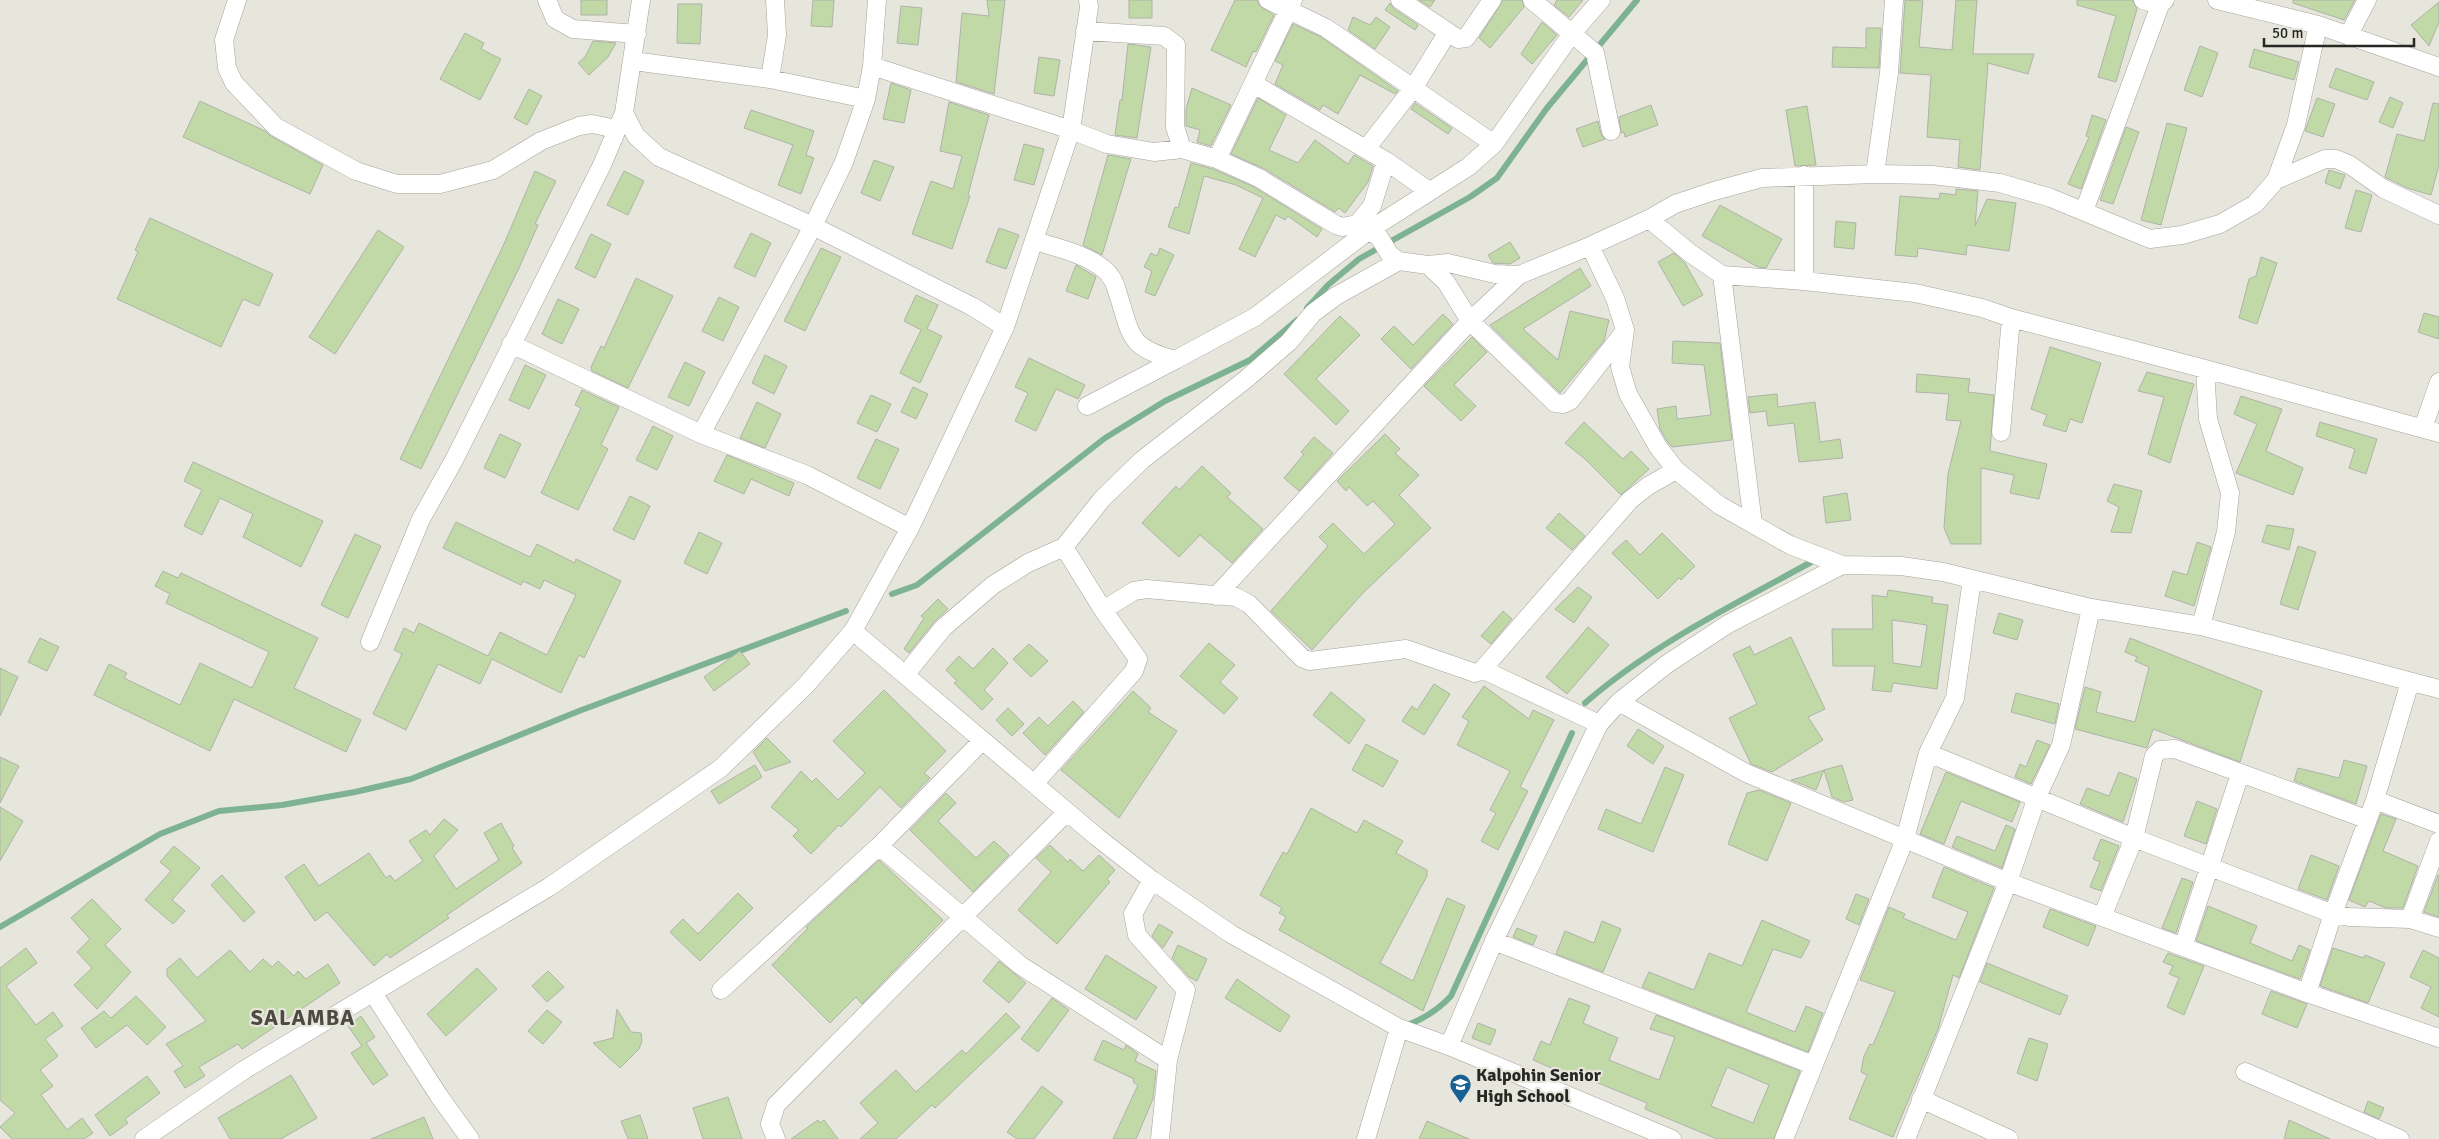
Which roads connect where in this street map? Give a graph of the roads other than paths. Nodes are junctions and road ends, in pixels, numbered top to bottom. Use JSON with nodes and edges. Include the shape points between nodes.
{"nodes":[{"id":1,"x":237,"y":0,"type":"edge"},
{"id":2,"x":547,"y":0,"type":"edge"},
{"id":3,"x":641,"y":0,"type":"edge"},
{"id":4,"x":775,"y":0,"type":"edge"},
{"id":5,"x":877,"y":0,"type":"edge"},
{"id":6,"x":1268,"y":0,"type":"edge"},
{"id":7,"x":1400,"y":0,"type":"edge"},
{"id":8,"x":1492,"y":0,"type":"edge"},
{"id":9,"x":1532,"y":0,"type":"edge"},
{"id":10,"x":1602,"y":0,"type":"edge"},
{"id":11,"x":1894,"y":0,"type":"edge"},
{"id":12,"x":2217,"y":0,"type":"edge"},
{"id":13,"x":2367,"y":0,"type":"edge"},
{"id":14,"x":1090,"y":2,"type":"edge"},
{"id":15,"x":2156,"y":2,"type":"edge"},
{"id":16,"x":1290,"y":5,"type":"edge"},
{"id":17,"x":2318,"y":25,"type":"junction"},
{"id":18,"x":1085,"y":31,"type":"junction"},
{"id":19,"x":1448,"y":32,"type":"junction"},
{"id":20,"x":637,"y":34,"type":"junction"},
{"id":21,"x":2348,"y":36,"type":"junction"},
{"id":22,"x":1583,"y":42,"type":"junction"},
{"id":23,"x":634,"y":60,"type":"junction"},
{"id":24,"x":872,"y":66,"type":"junction"},
{"id":25,"x":2439,"y":67,"type":"edge"},
{"id":26,"x":770,"y":78,"type":"junction"},
{"id":27,"x":1254,"y":84,"type":"junction"},
{"id":28,"x":1414,"y":87,"type":"junction"},
{"id":29,"x":866,"y":99,"type":"junction"},
{"id":30,"x":624,"y":113,"type":"junction"},
{"id":31,"x":1071,"y":130,"type":"junction"},
{"id":32,"x":1611,"y":131,"type":"dead end"},
{"id":33,"x":615,"y":133,"type":"junction"},
{"id":34,"x":1494,"y":144,"type":"junction"},
{"id":35,"x":1182,"y":149,"type":"junction"},
{"id":36,"x":1366,"y":149,"type":"junction"},
{"id":37,"x":1217,"y":159,"type":"junction"},
{"id":38,"x":1386,"y":161,"type":"junction"},
{"id":39,"x":1875,"y":174,"type":"junction"},
{"id":40,"x":1804,"y":176,"type":"junction"},
{"id":41,"x":2276,"y":180,"type":"junction"},
{"id":42,"x":1429,"y":191,"type":"junction"},
{"id":43,"x":2084,"y":211,"type":"junction"},
{"id":44,"x":2439,"y":215,"type":"edge"},
{"id":45,"x":1649,"y":219,"type":"junction"},
{"id":46,"x":813,"y":226,"type":"junction"},
{"id":47,"x":1368,"y":231,"type":"junction"},
{"id":48,"x":1035,"y":241,"type":"junction"},
{"id":49,"x":1590,"y":246,"type":"junction"},
{"id":50,"x":1394,"y":258,"type":"junction"},
{"id":51,"x":1428,"y":265,"type":"junction"},
{"id":52,"x":1519,"y":275,"type":"junction"},
{"id":53,"x":1722,"y":275,"type":"junction"},
{"id":54,"x":1804,"y":281,"type":"junction"},
{"id":55,"x":2011,"y":318,"type":"junction"},
{"id":56,"x":1470,"y":321,"type":"junction"},
{"id":57,"x":1005,"y":327,"type":"junction"},
{"id":58,"x":1625,"y":330,"type":"junction"},
{"id":59,"x":511,"y":344,"type":"junction"},
{"id":60,"x":1176,"y":360,"type":"junction"},
{"id":61,"x":2206,"y":369,"type":"junction"},
{"id":62,"x":2439,"y":382,"type":"edge"},
{"id":63,"x":1087,"y":406,"type":"dead end"},
{"id":64,"x":2431,"y":431,"type":"edge"},
{"id":65,"x":2001,"y":432,"type":"dead end"},
{"id":66,"x":701,"y":434,"type":"junction"},
{"id":67,"x":1676,"y":470,"type":"junction"},
{"id":68,"x":1753,"y":524,"type":"junction"},
{"id":69,"x":910,"y":528,"type":"junction"},
{"id":70,"x":1064,"y":547,"type":"junction"},
{"id":71,"x":1842,"y":565,"type":"junction"},
{"id":72,"x":1972,"y":579,"type":"junction"},
{"id":73,"x":1216,"y":596,"type":"junction"},
{"id":74,"x":2091,"y":608,"type":"junction"},
{"id":75,"x":1103,"y":610,"type":"junction"},
{"id":76,"x":2201,"y":626,"type":"junction"},
{"id":77,"x":853,"y":631,"type":"junction"},
{"id":78,"x":370,"y":642,"type":"dead end"},
{"id":79,"x":1480,"y":671,"type":"junction"},
{"id":80,"x":905,"y":675,"type":"junction"},
{"id":81,"x":2410,"y":682,"type":"junction"},
{"id":82,"x":2439,"y":689,"type":"edge"},
{"id":83,"x":1619,"y":702,"type":"junction"},
{"id":84,"x":1599,"y":724,"type":"junction"},
{"id":85,"x":982,"y":741,"type":"junction"},
{"id":86,"x":1928,"y":753,"type":"junction"},
{"id":87,"x":2240,"y":774,"type":"junction"},
{"id":88,"x":1034,"y":784,"type":"junction"},
{"id":89,"x":2037,"y":797,"type":"junction"},
{"id":90,"x":2375,"y":800,"type":"junction"},
{"id":91,"x":1067,"y":812,"type":"junction"},
{"id":92,"x":2366,"y":819,"type":"junction"},
{"id":93,"x":2439,"y":824,"type":"edge"},
{"id":94,"x":2134,"y":838,"type":"junction"},
{"id":95,"x":1905,"y":839,"type":"junction"},
{"id":96,"x":2439,"y":841,"type":"edge"},
{"id":97,"x":880,"y":846,"type":"junction"},
{"id":98,"x":2211,"y":868,"type":"junction"},
{"id":99,"x":1152,"y":880,"type":"junction"},
{"id":100,"x":2008,"y":882,"type":"junction"},
{"id":101,"x":2332,"y":914,"type":"junction"},
{"id":102,"x":965,"y":917,"type":"junction"},
{"id":103,"x":2102,"y":917,"type":"junction"},
{"id":104,"x":2410,"y":919,"type":"junction"},
{"id":105,"x":2439,"y":928,"type":"edge"},
{"id":106,"x":1494,"y":941,"type":"junction"},
{"id":107,"x":2183,"y":947,"type":"junction"},
{"id":108,"x":722,"y":990,"type":"dead end"},
{"id":109,"x":373,"y":993,"type":"junction"},
{"id":110,"x":2307,"y":993,"type":"junction"},
{"id":111,"x":1399,"y":1028,"type":"junction"},
{"id":112,"x":2439,"y":1038,"type":"edge"},
{"id":113,"x":1449,"y":1046,"type":"junction"},
{"id":114,"x":1168,"y":1060,"type":"junction"},
{"id":115,"x":1813,"y":1065,"type":"junction"},
{"id":116,"x":2245,"y":1072,"type":"dead end"},
{"id":117,"x":1921,"y":1099,"type":"junction"},
{"id":118,"x":2390,"y":1137,"type":"edge"},
{"id":119,"x":144,"y":1139,"type":"edge"},
{"id":120,"x":470,"y":1139,"type":"edge"},
{"id":121,"x":776,"y":1139,"type":"edge"},
{"id":122,"x":1160,"y":1139,"type":"edge"},
{"id":123,"x":1366,"y":1139,"type":"edge"},
{"id":124,"x":1672,"y":1139,"type":"edge"},
{"id":125,"x":1784,"y":1139,"type":"edge"},
{"id":126,"x":1906,"y":1139,"type":"edge"},
{"id":127,"x":2009,"y":1139,"type":"edge"}],
"edges":[{"from":1,"to":33,"type":"street","via":[[224,40],[227,68],[234,83],[276,127],[356,171],[397,184],[440,184],[493,170],[541,141],[579,126],[592,124],[607,127]]},
{"from":2,"to":20,"type":"street","via":[[555,19],[572,29]]},
{"from":3,"to":20,"type":"street"},
{"from":4,"to":26,"type":"street","via":[[777,34]]},
{"from":5,"to":24,"type":"street"},
{"from":6,"to":16,"type":"street"},
{"from":7,"to":19,"type":"street"},
{"from":8,"to":19,"type":"street","via":[[1466,38],[1458,39]]},
{"from":9,"to":22,"type":"street"},
{"from":10,"to":22,"type":"street"},
{"from":11,"to":39,"type":"street","via":[[1889,73]]},
{"from":12,"to":17,"type":"street"},
{"from":13,"to":21,"type":"street"},
{"from":14,"to":18,"type":"street"},
{"from":15,"to":43,"type":"street"},
{"from":16,"to":27,"type":"street"},
{"from":16,"to":28,"type":"street"},
{"from":17,"to":21,"type":"street"},
{"from":17,"to":41,"type":"street","via":[[2296,125]]},
{"from":18,"to":31,"type":"street"},
{"from":18,"to":35,"type":"street","via":[[1164,36],[1176,45],[1175,127]]},
{"from":19,"to":28,"type":"street"},
{"from":20,"to":23,"type":"street"},
{"from":21,"to":25,"type":"street"},
{"from":22,"to":32,"type":"street"},
{"from":22,"to":34,"type":"street"},
{"from":23,"to":26,"type":"street"},
{"from":23,"to":30,"type":"street"},
{"from":24,"to":29,"type":"street"},
{"from":24,"to":31,"type":"street"},
{"from":26,"to":29,"type":"street"},
{"from":27,"to":36,"type":"street"},
{"from":27,"to":37,"type":"street"},
{"from":28,"to":34,"type":"street"},
{"from":28,"to":36,"type":"street"},
{"from":29,"to":46,"type":"street","via":[[844,162]]},
{"from":30,"to":33,"type":"street"},
{"from":30,"to":46,"type":"street","via":[[636,136],[659,157]]},
{"from":31,"to":35,"type":"street","via":[[1107,144],[1154,152]]},
{"from":31,"to":48,"type":"street"},
{"from":33,"to":59,"type":"street"},
{"from":34,"to":42,"type":"street","via":[[1468,167]]},
{"from":35,"to":37,"type":"street"},
{"from":36,"to":38,"type":"street"},
{"from":37,"to":47,"type":"street","via":[[1259,178],[1336,225]]},
{"from":38,"to":42,"type":"street"},
{"from":38,"to":47,"type":"street"},
{"from":39,"to":40,"type":"street"},
{"from":39,"to":43,"type":"street","via":[[1932,175],[2000,182]]},
{"from":40,"to":45,"type":"street","via":[[1762,178],[1714,190],[1675,204]]},
{"from":40,"to":54,"type":"street"},
{"from":41,"to":43,"type":"street","via":[[2255,204],[2220,224],[2182,235],[2150,239]]},
{"from":41,"to":44,"type":"street","via":[[2325,159],[2336,159],[2384,189]]},
{"from":42,"to":47,"type":"street"},
{"from":45,"to":49,"type":"street"},
{"from":45,"to":53,"type":"street","via":[[1690,254]]},
{"from":46,"to":57,"type":"street","via":[[973,307]]},
{"from":46,"to":66,"type":"street"},
{"from":47,"to":50,"type":"street"},
{"from":47,"to":60,"type":"street","via":[[1255,317]]},
{"from":48,"to":57,"type":"street"},
{"from":48,"to":60,"type":"street","via":[[1074,253],[1106,271],[1116,285],[1132,338],[1142,348]]},
{"from":49,"to":52,"type":"street"},
{"from":49,"to":58,"type":"street","via":[[1615,298]]},
{"from":50,"to":51,"type":"street"},
{"from":50,"to":70,"type":"street","via":[[1321,308],[1289,342],[1245,380],[1142,460],[1102,499]]},
{"from":51,"to":52,"type":"street","via":[[1448,263],[1495,274]]},
{"from":51,"to":56,"type":"street","via":[[1446,282]]},
{"from":52,"to":56,"type":"street"},
{"from":53,"to":54,"type":"street"},
{"from":53,"to":68,"type":"street"},
{"from":54,"to":55,"type":"street","via":[[1915,294],[1982,308]]},
{"from":55,"to":61,"type":"street"},
{"from":55,"to":65,"type":"street"},
{"from":56,"to":58,"type":"street","via":[[1555,403],[1563,404],[1570,401]]},
{"from":56,"to":73,"type":"street"},
{"from":57,"to":69,"type":"street"},
{"from":58,"to":67,"type":"street","via":[[1620,367],[1628,394],[1658,447]]},
{"from":59,"to":66,"type":"street"},
{"from":59,"to":78,"type":"street","via":[[421,519]]},
{"from":60,"to":63,"type":"street"},
{"from":61,"to":64,"type":"street"},
{"from":61,"to":76,"type":"street","via":[[2208,419],[2230,494],[2226,532]]},
{"from":62,"to":64,"type":"street"},
{"from":66,"to":69,"type":"street","via":[[807,475]]},
{"from":67,"to":68,"type":"street","via":[[1719,505]]},
{"from":67,"to":79,"type":"street","via":[[1630,500]]},
{"from":68,"to":71,"type":"street","via":[[1790,545]]},
{"from":69,"to":77,"type":"street"},
{"from":70,"to":75,"type":"street"},
{"from":70,"to":80,"type":"street","via":[[1028,563],[993,585],[943,628]]},
{"from":71,"to":72,"type":"street","via":[[1901,566]]},
{"from":71,"to":83,"type":"street","via":[[1728,624],[1667,664]]},
{"from":72,"to":74,"type":"street"},
{"from":72,"to":86,"type":"street","via":[[1955,698]]},
{"from":73,"to":75,"type":"street","via":[[1147,589],[1134,591]]},
{"from":73,"to":79,"type":"street","via":[[1236,597],[1250,604],[1302,658],[1310,661],[1406,649],[1474,674]]},
{"from":74,"to":76,"type":"street"},
{"from":74,"to":89,"type":"street","via":[[2061,745]]},
{"from":75,"to":88,"type":"street","via":[[1138,659],[1134,671]]},
{"from":76,"to":81,"type":"street"},
{"from":77,"to":80,"type":"street"},
{"from":77,"to":109,"type":"street","via":[[806,685],[721,768],[549,887]]},
{"from":79,"to":84,"type":"street"},
{"from":80,"to":85,"type":"street"},
{"from":81,"to":82,"type":"street"},
{"from":81,"to":90,"type":"street"},
{"from":83,"to":84,"type":"street"},
{"from":83,"to":95,"type":"street","via":[[1746,773]]},
{"from":84,"to":106,"type":"street"},
{"from":85,"to":88,"type":"street"},
{"from":85,"to":97,"type":"street"},
{"from":86,"to":89,"type":"street"},
{"from":86,"to":95,"type":"street"},
{"from":87,"to":92,"type":"street"},
{"from":87,"to":94,"type":"street","via":[[2175,749],[2160,750],[2154,756]]},
{"from":87,"to":98,"type":"street"},
{"from":88,"to":91,"type":"street"},
{"from":89,"to":94,"type":"street"},
{"from":89,"to":100,"type":"street"},
{"from":90,"to":92,"type":"street"},
{"from":90,"to":93,"type":"street"},
{"from":91,"to":99,"type":"street"},
{"from":91,"to":102,"type":"street"},
{"from":92,"to":101,"type":"street"},
{"from":94,"to":98,"type":"street"},
{"from":94,"to":103,"type":"street"},
{"from":95,"to":100,"type":"street"},
{"from":95,"to":115,"type":"street"},
{"from":96,"to":104,"type":"street"},
{"from":97,"to":102,"type":"street"},
{"from":97,"to":108,"type":"street"},
{"from":98,"to":101,"type":"street"},
{"from":98,"to":107,"type":"street"},
{"from":99,"to":111,"type":"street","via":[[1231,934]]},
{"from":99,"to":114,"type":"street","via":[[1133,914],[1137,935],[1186,990]]},
{"from":100,"to":103,"type":"street"},
{"from":100,"to":117,"type":"street"},
{"from":101,"to":104,"type":"street","via":[[2349,918]]},
{"from":101,"to":110,"type":"street"},
{"from":102,"to":114,"type":"street","via":[[1020,965]]},
{"from":102,"to":121,"type":"street","via":[[776,1106],[770,1124]]},
{"from":103,"to":107,"type":"street"},
{"from":104,"to":105,"type":"street"},
{"from":106,"to":113,"type":"street"},
{"from":106,"to":115,"type":"street"},
{"from":107,"to":110,"type":"street"},
{"from":109,"to":119,"type":"street","via":[[244,1070]]},
{"from":109,"to":120,"type":"street"},
{"from":110,"to":112,"type":"street"},
{"from":111,"to":113,"type":"street"},
{"from":111,"to":123,"type":"street"},
{"from":113,"to":124,"type":"street"},
{"from":114,"to":122,"type":"street"},
{"from":115,"to":125,"type":"street"},
{"from":116,"to":118,"type":"street"},
{"from":117,"to":126,"type":"street"},
{"from":117,"to":127,"type":"street"}]}
